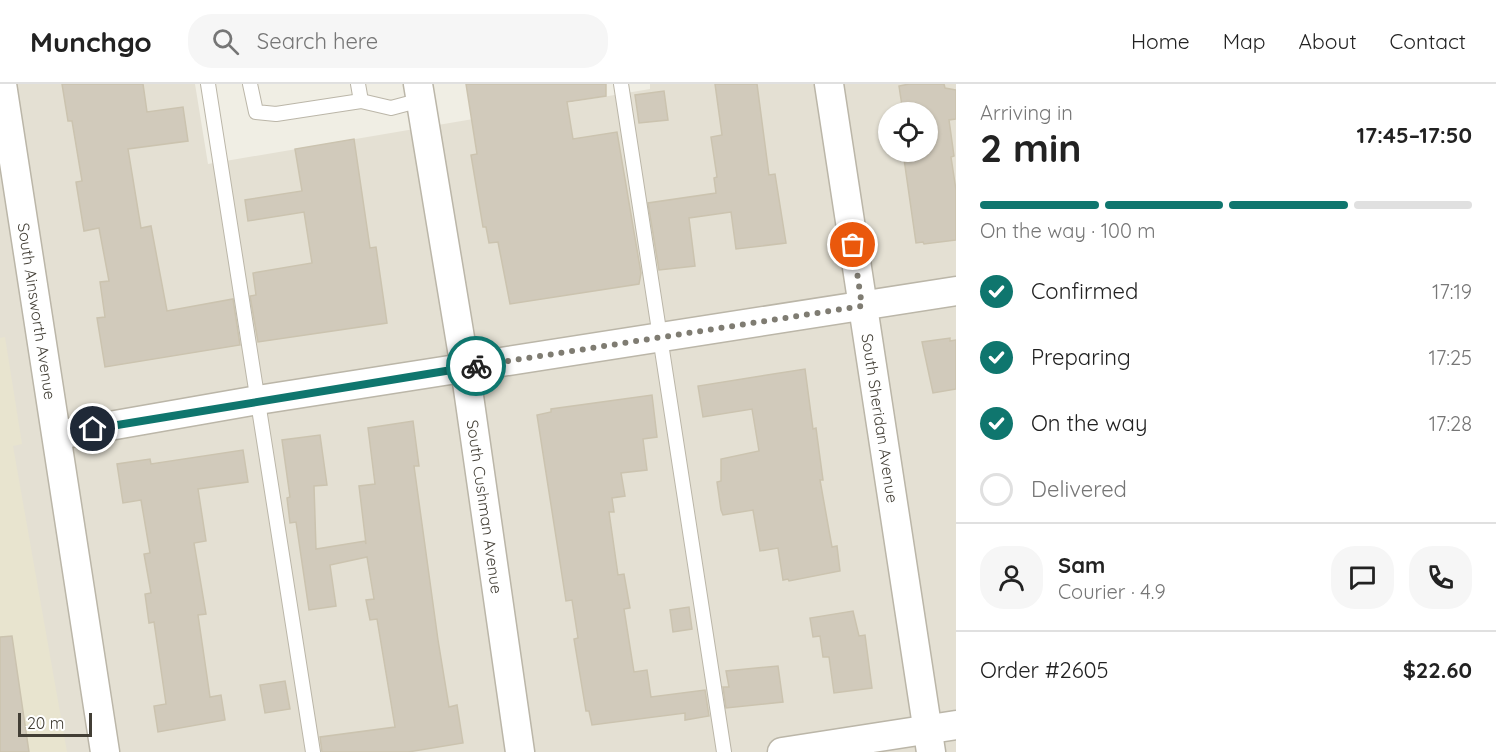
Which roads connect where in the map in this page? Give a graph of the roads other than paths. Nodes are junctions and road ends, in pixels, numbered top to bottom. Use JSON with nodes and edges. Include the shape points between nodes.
{"nodes":[{"id":1,"x":2,"y":84,"type":"edge"},
{"id":2,"x":208,"y":84,"type":"edge"},
{"id":3,"x":250,"y":84,"type":"edge"},
{"id":4,"x":358,"y":84,"type":"edge"},
{"id":5,"x":621,"y":84,"type":"edge"},
{"id":6,"x":829,"y":84,"type":"edge"},
{"id":7,"x":420,"y":92,"type":"edge"},
{"id":8,"x":361,"y":101,"type":"junction"},
{"id":9,"x":956,"y":291,"type":"edge"},
{"id":10,"x":862,"y":306,"type":"junction"},
{"id":11,"x":660,"y":338,"type":"junction"},
{"id":12,"x":465,"y":368,"type":"junction"},
{"id":13,"x":258,"y":400,"type":"junction"},
{"id":14,"x":58,"y":435,"type":"junction"},
{"id":15,"x":956,"y":725,"type":"edge"},
{"id":16,"x":930,"y":741,"type":"edge"},
{"id":17,"x":105,"y":752,"type":"edge"},
{"id":18,"x":313,"y":752,"type":"edge"},
{"id":19,"x":520,"y":752,"type":"edge"},
{"id":20,"x":724,"y":752,"type":"edge"},
{"id":21,"x":782,"y":752,"type":"edge"}],
"edges":[{"from":1,"to":14,"type":"street","name":"South Ainsworth Avenue"},
{"from":2,"to":13,"type":"lane"},
{"from":3,"to":8,"type":"lane","via":[[256,112],[276,114]]},
{"from":4,"to":8,"type":"lane"},
{"from":5,"to":11,"type":"lane"},
{"from":6,"to":10,"type":"street","name":"South Sheridan Avenue"},
{"from":7,"to":8,"type":"lane","via":[[391,108]]},
{"from":7,"to":12,"type":"street","name":"South Cushman Avenue"},
{"from":9,"to":10,"type":"street"},
{"from":10,"to":11,"type":"street"},
{"from":10,"to":16,"type":"street","name":"South Sheridan Avenue"},
{"from":11,"to":12,"type":"street"},
{"from":11,"to":20,"type":"lane"},
{"from":12,"to":13,"type":"street"},
{"from":12,"to":19,"type":"street","name":"South Cushman Avenue"},
{"from":13,"to":14,"type":"street"},
{"from":13,"to":18,"type":"lane"},
{"from":14,"to":17,"type":"street","name":"South Ainsworth Avenue"},
{"from":15,"to":16,"type":"street"},
{"from":16,"to":21,"type":"street"}]}
